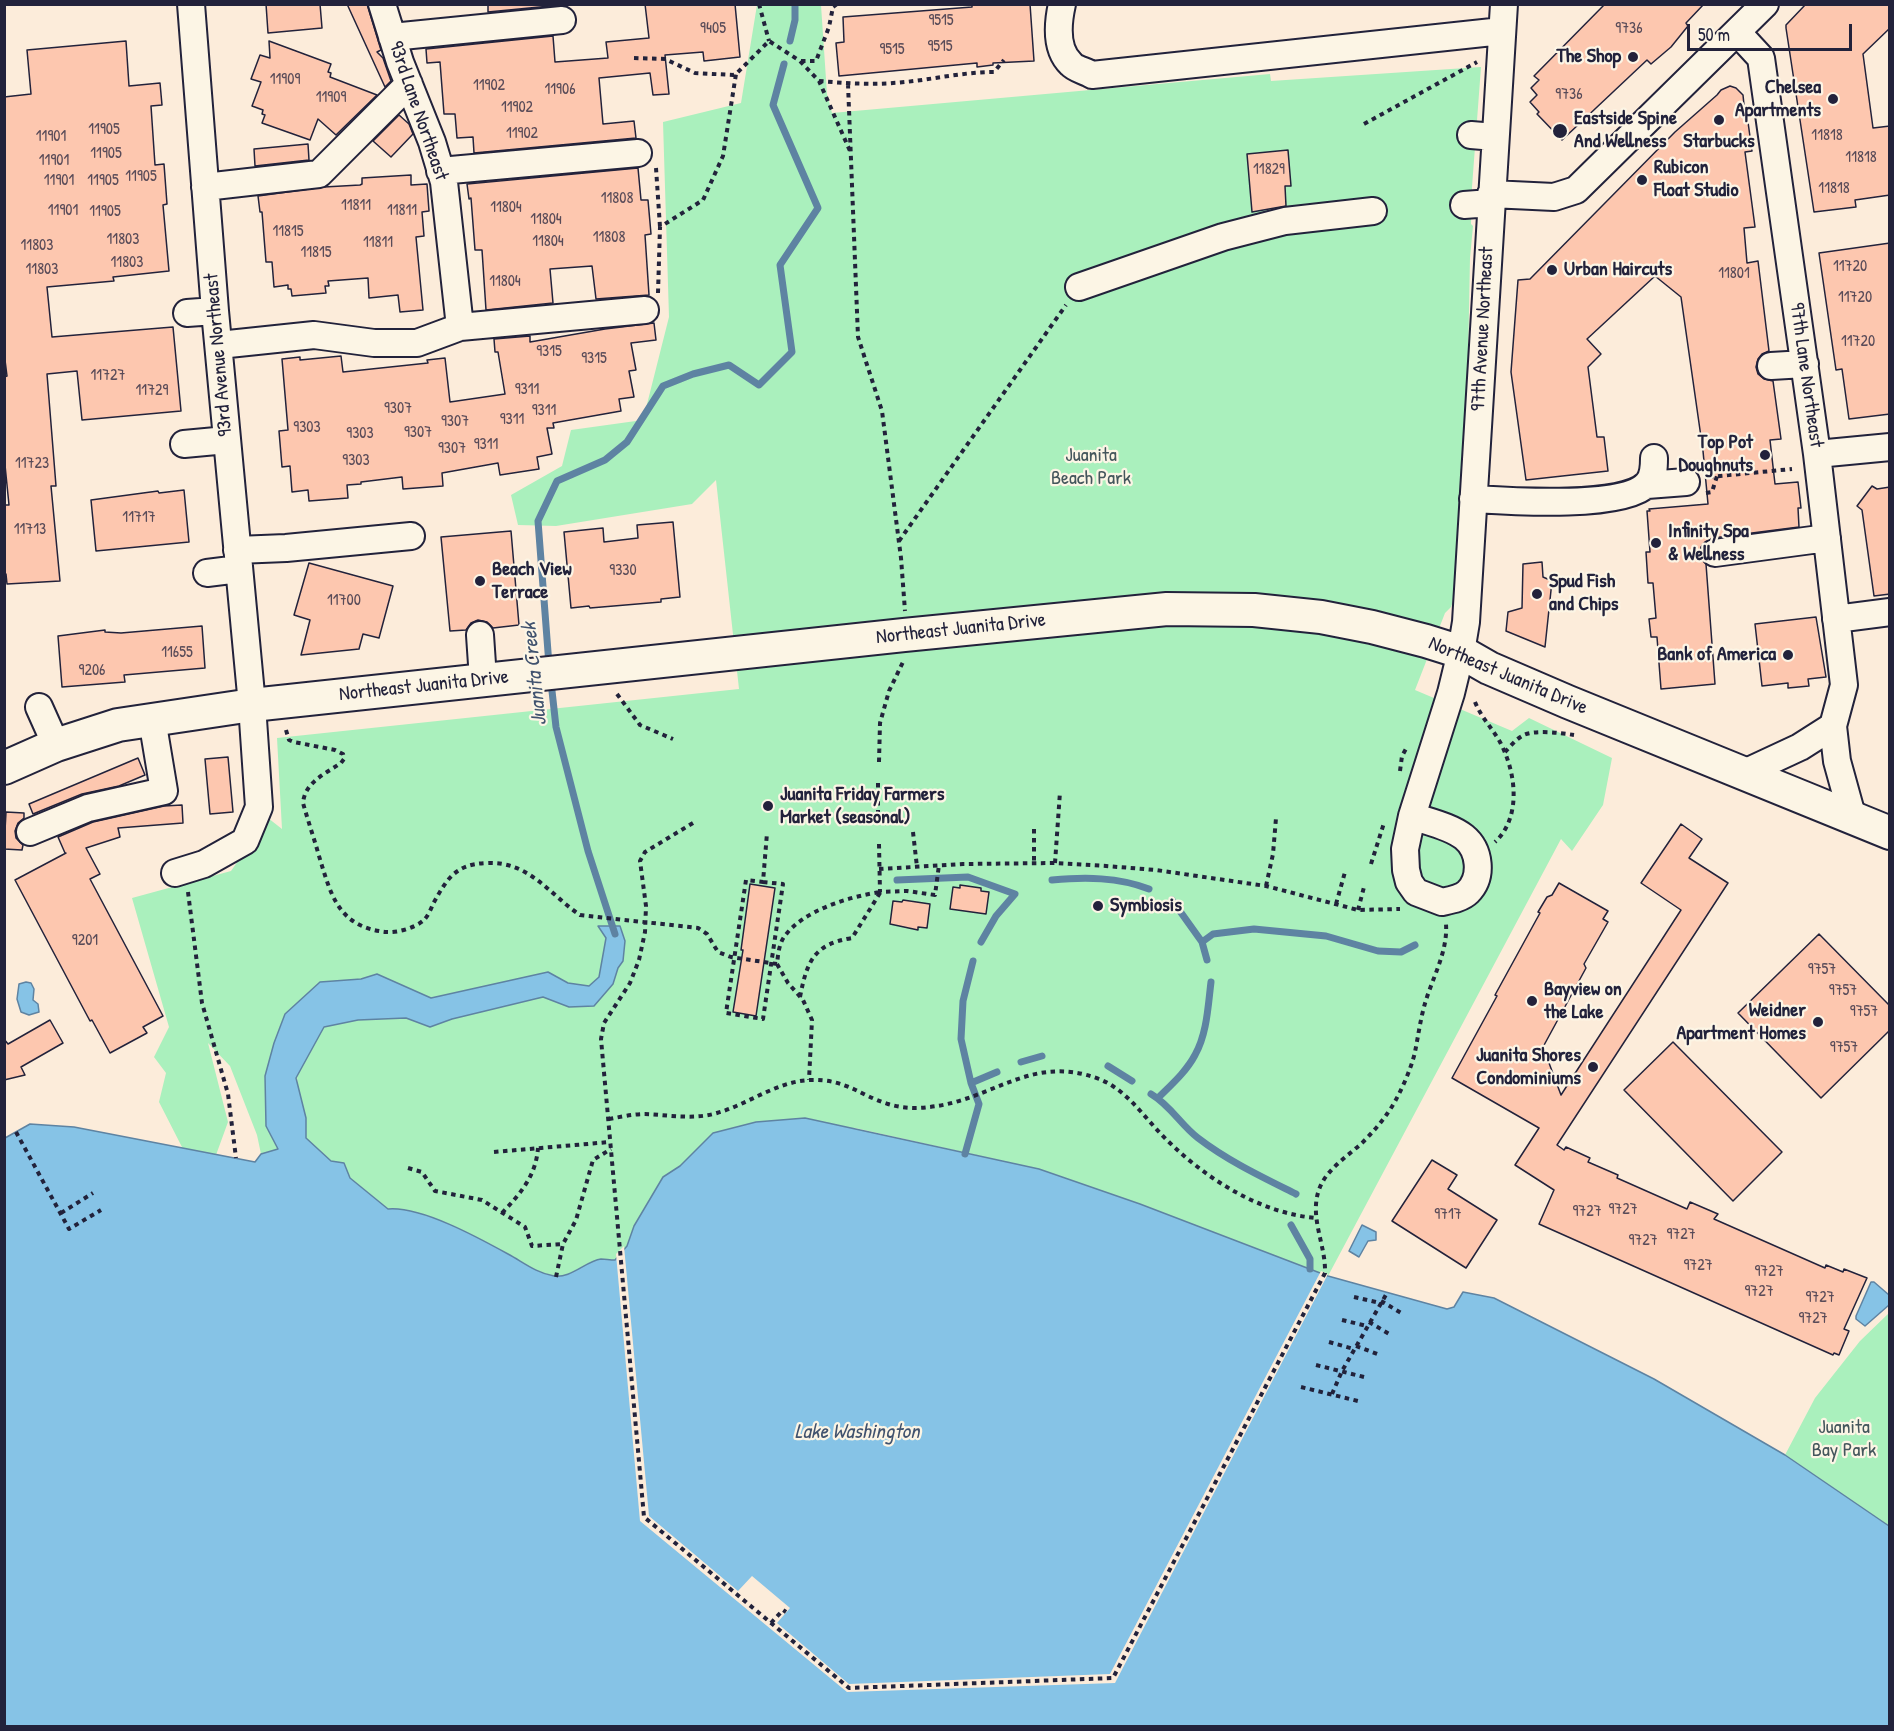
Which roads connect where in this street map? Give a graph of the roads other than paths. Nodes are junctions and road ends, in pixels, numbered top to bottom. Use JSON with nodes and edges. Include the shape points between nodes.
{"nodes":[{"id":1,"x":191,"y":4,"type":"edge"},
{"id":2,"x":382,"y":4,"type":"edge"},
{"id":3,"x":1062,"y":4,"type":"edge"},
{"id":4,"x":1504,"y":4,"type":"edge"},
{"id":5,"x":1765,"y":4,"type":"edge"},
{"id":6,"x":562,"y":20,"type":"dead end"},
{"id":7,"x":1502,"y":31,"type":"junction"},
{"id":8,"x":1737,"y":32,"type":"junction"},
{"id":9,"x":392,"y":37,"type":"junction"},
{"id":10,"x":409,"y":84,"type":"junction"},
{"id":11,"x":638,"y":153,"type":"road end"},
{"id":12,"x":441,"y":171,"type":"junction"},
{"id":13,"x":205,"y":187,"type":"junction"},
{"id":14,"x":1491,"y":198,"type":"junction"},
{"id":15,"x":1464,"y":205,"type":"dead end"},
{"id":16,"x":1373,"y":211,"type":"dead end"},
{"id":17,"x":1078,"y":287,"type":"road end"},
{"id":18,"x":645,"y":310,"type":"road end"},
{"id":19,"x":215,"y":311,"type":"junction"},
{"id":20,"x":187,"y":313,"type":"dead end"},
{"id":21,"x":460,"y":327,"type":"junction"},
{"id":22,"x":219,"y":345,"type":"junction"},
{"id":23,"x":1805,"y":364,"type":"junction"},
{"id":24,"x":1771,"y":366,"type":"dead end"},
{"id":25,"x":227,"y":440,"type":"junction"},
{"id":26,"x":184,"y":444,"type":"dead end"},
{"id":27,"x":1890,"y":447,"type":"edge"},
{"id":28,"x":1816,"y":454,"type":"junction"},
{"id":29,"x":1654,"y":458,"type":"dead end"},
{"id":30,"x":1694,"y":480,"type":"road end"},
{"id":31,"x":1647,"y":485,"type":"junction"},
{"id":32,"x":1473,"y":499,"type":"junction"},
{"id":33,"x":411,"y":536,"type":"dead end"},
{"id":34,"x":1827,"y":538,"type":"junction"},
{"id":35,"x":1715,"y":553,"type":"dead end"},
{"id":36,"x":238,"y":560,"type":"junction"},
{"id":37,"x":207,"y":573,"type":"dead end"},
{"id":38,"x":1890,"y":612,"type":"edge"},
{"id":39,"x":1836,"y":619,"type":"junction"},
{"id":40,"x":480,"y":634,"type":"dead end"},
{"id":41,"x":1461,"y":652,"type":"junction"},
{"id":42,"x":483,"y":680,"type":"junction"},
{"id":43,"x":252,"y":705,"type":"junction"},
{"id":44,"x":39,"y":707,"type":"dead end"},
{"id":45,"x":152,"y":719,"type":"junction"},
{"id":46,"x":1833,"y":726,"type":"junction"},
{"id":47,"x":56,"y":745,"type":"junction"},
{"id":48,"x":4,"y":768,"type":"edge"},
{"id":49,"x":1742,"y":774,"type":"junction"},
{"id":50,"x":1412,"y":816,"type":"junction"},
{"id":51,"x":1853,"y":819,"type":"junction"},
{"id":52,"x":30,"y":832,"type":"dead end"},
{"id":53,"x":1890,"y":832,"type":"edge"},
{"id":54,"x":180,"y":872,"type":"road end"}],
"edges":[{"from":1,"to":13,"type":"street","name":"93rd Avenue Northeast","via":[[187,65]]},
{"from":2,"to":9,"type":"street","name":"93rd Lane Northeast"},
{"from":3,"to":7,"type":"street","via":[[1058,23],[1063,50],[1071,64],[1092,75]]},
{"from":4,"to":7,"type":"street","name":"97th Avenue Northeast"},
{"from":5,"to":8,"type":"street"},
{"from":6,"to":9,"type":"street"},
{"from":7,"to":14,"type":"street","name":"97th Avenue Northeast","via":[[1483,136]]},
{"from":8,"to":14,"type":"street","via":[[1576,190],[1554,197]]},
{"from":8,"to":23,"type":"street","name":"97th Lane Northeast","via":[[1761,58]]},
{"from":9,"to":10,"type":"street","name":"93rd Lane Northeast"},
{"from":10,"to":12,"type":"street","name":"93rd Lane Northeast"},
{"from":10,"to":13,"type":"street","via":[[319,174]]},
{"from":11,"to":12,"type":"street"},
{"from":12,"to":21,"type":"street","name":"93rd Lane Northeast"},
{"from":13,"to":19,"type":"street","name":"93rd Avenue Northeast"},
{"from":14,"to":15,"type":"street"},
{"from":14,"to":32,"type":"street","name":"97th Avenue Northeast","via":[[1470,447]]},
{"from":16,"to":17,"type":"street","via":[[1285,220]]},
{"from":18,"to":21,"type":"street"},
{"from":19,"to":20,"type":"street"},
{"from":19,"to":22,"type":"street","name":"93rd Avenue Northeast"},
{"from":21,"to":22,"type":"street","via":[[417,343],[374,343],[314,335]]},
{"from":22,"to":25,"type":"street","name":"93rd Avenue Northeast"},
{"from":23,"to":24,"type":"street"},
{"from":23,"to":28,"type":"street","name":"97th Lane Northeast"},
{"from":25,"to":26,"type":"street"},
{"from":25,"to":36,"type":"street","name":"93rd Avenue Northeast"},
{"from":27,"to":28,"type":"street"},
{"from":28,"to":34,"type":"street","name":"97th Lane Northeast"},
{"from":29,"to":31,"type":"street"},
{"from":30,"to":31,"type":"street"},
{"from":31,"to":32,"type":"street","via":[[1597,500]]},
{"from":32,"to":41,"type":"street","name":"97th Avenue Northeast"},
{"from":33,"to":36,"type":"street","via":[[286,548]]},
{"from":34,"to":35,"type":"street"},
{"from":34,"to":39,"type":"street","name":"97th Lane Northeast"},
{"from":36,"to":37,"type":"street"},
{"from":36,"to":43,"type":"street","name":"93rd Avenue Northeast"},
{"from":38,"to":39,"type":"street"},
{"from":39,"to":46,"type":"street","name":"97th Lane Northeast","via":[[1844,685]]},
{"from":40,"to":42,"type":"street"},
{"from":41,"to":42,"type":"main road","name":"Northeast Juanita Drive","via":[[1372,627],[1322,618],[1254,610],[1167,609]]},
{"from":41,"to":49,"type":"main road","name":"Northeast Juanita Drive","via":[[1489,668]]},
{"from":41,"to":50,"type":"street","name":"97th Avenue Northeast"},
{"from":42,"to":43,"type":"main road","name":"Northeast Juanita Drive"},
{"from":43,"to":45,"type":"main road","name":"Northeast Juanita Drive"},
{"from":43,"to":54,"type":"street","name":"93rd Avenue Northeast","via":[[259,807],[245,842]]},
{"from":44,"to":47,"type":"street"},
{"from":45,"to":47,"type":"main road","name":"Northeast Juanita Drive","via":[[118,725]]},
{"from":45,"to":52,"type":"street","via":[[164,791],[88,808]]},
{"from":46,"to":49,"type":"street","via":[[1800,747]]},
{"from":46,"to":51,"type":"street","name":"97th Lane Northeast","via":[[1837,761]]},
{"from":47,"to":48,"type":"main road","name":"Northeast Juanita Drive"},
{"from":49,"to":51,"type":"main road","name":"Northeast Juanita Drive"},
{"from":50,"to":50,"type":"street","via":[[1405,849],[1406,870],[1416,892],[1442,903],[1467,893],[1477,873],[1474,848],[1455,831]]},
{"from":51,"to":53,"type":"main road","name":"Northeast Juanita Drive"}]}
